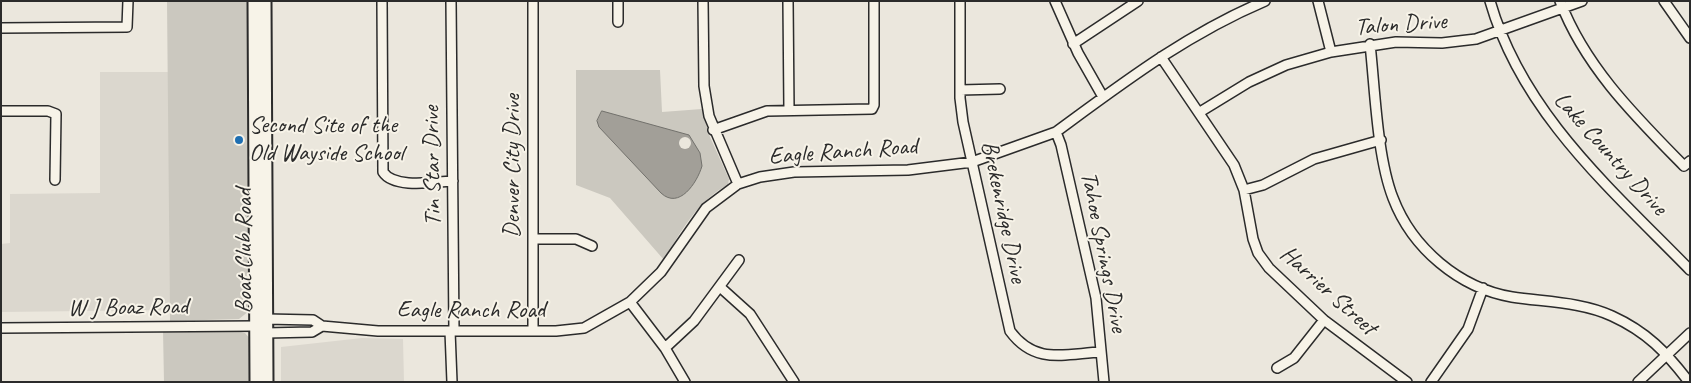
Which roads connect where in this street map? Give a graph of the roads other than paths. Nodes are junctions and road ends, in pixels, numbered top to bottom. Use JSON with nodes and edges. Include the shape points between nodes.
{"nodes":[{"id":1,"x":128,"y":1,"type":"edge"},
{"id":2,"x":254,"y":1,"type":"edge"},
{"id":3,"x":265,"y":1,"type":"edge"},
{"id":4,"x":382,"y":1,"type":"edge"},
{"id":5,"x":451,"y":1,"type":"edge"},
{"id":6,"x":533,"y":1,"type":"edge"},
{"id":7,"x":618,"y":1,"type":"edge"},
{"id":8,"x":703,"y":1,"type":"edge"},
{"id":9,"x":788,"y":1,"type":"edge"},
{"id":10,"x":874,"y":1,"type":"edge"},
{"id":11,"x":960,"y":1,"type":"edge"},
{"id":12,"x":1055,"y":1,"type":"edge"},
{"id":13,"x":1138,"y":1,"type":"edge"},
{"id":14,"x":1265,"y":1,"type":"edge"},
{"id":15,"x":1318,"y":1,"type":"edge"},
{"id":16,"x":1490,"y":1,"type":"edge"},
{"id":17,"x":1582,"y":1,"type":"edge"},
{"id":18,"x":1664,"y":1,"type":"edge"},
{"id":19,"x":1561,"y":5,"type":"edge"},
{"id":20,"x":618,"y":22,"type":"dead end"},
{"id":21,"x":1,"y":28,"type":"edge"},
{"id":22,"x":1498,"y":30,"type":"junction"},
{"id":23,"x":1690,"y":38,"type":"edge"},
{"id":24,"x":1073,"y":44,"type":"junction"},
{"id":25,"x":1370,"y":44,"type":"junction"},
{"id":26,"x":1331,"y":52,"type":"junction"},
{"id":27,"x":1161,"y":57,"type":"junction"},
{"id":28,"x":1000,"y":89,"type":"dead end"},
{"id":29,"x":960,"y":90,"type":"junction"},
{"id":30,"x":1103,"y":97,"type":"junction"},
{"id":31,"x":790,"y":110,"type":"junction"},
{"id":32,"x":1,"y":111,"type":"edge"},
{"id":33,"x":1200,"y":112,"type":"junction"},
{"id":34,"x":713,"y":130,"type":"junction"},
{"id":35,"x":1056,"y":132,"type":"junction"},
{"id":36,"x":1381,"y":140,"type":"junction"},
{"id":37,"x":972,"y":162,"type":"junction"},
{"id":38,"x":1687,"y":163,"type":"edge"},
{"id":39,"x":56,"y":180,"type":"dead end"},
{"id":40,"x":453,"y":182,"type":"junction"},
{"id":41,"x":738,"y":184,"type":"junction"},
{"id":42,"x":1244,"y":190,"type":"junction"},
{"id":43,"x":533,"y":239,"type":"junction"},
{"id":44,"x":592,"y":246,"type":"dead end"},
{"id":45,"x":739,"y":260,"type":"dead end"},
{"id":46,"x":1690,"y":270,"type":"edge"},
{"id":47,"x":720,"y":287,"type":"junction"},
{"id":48,"x":1483,"y":288,"type":"junction"},
{"id":49,"x":630,"y":302,"type":"junction"},
{"id":50,"x":266,"y":319,"type":"junction"},
{"id":51,"x":1324,"y":320,"type":"junction"},
{"id":52,"x":255,"y":326,"type":"junction"},
{"id":53,"x":322,"y":326,"type":"junction"},
{"id":54,"x":1,"y":328,"type":"edge"},
{"id":55,"x":452,"y":331,"type":"junction"},
{"id":56,"x":533,"y":331,"type":"junction"},
{"id":57,"x":266,"y":333,"type":"junction"},
{"id":58,"x":1690,"y":333,"type":"edge"},
{"id":59,"x":665,"y":348,"type":"junction"},
{"id":60,"x":1101,"y":352,"type":"junction"},
{"id":61,"x":1666,"y":353,"type":"junction"},
{"id":62,"x":1277,"y":368,"type":"dead end"},
{"id":63,"x":256,"y":382,"type":"edge"},
{"id":64,"x":267,"y":382,"type":"edge"},
{"id":65,"x":452,"y":382,"type":"edge"},
{"id":66,"x":685,"y":382,"type":"edge"},
{"id":67,"x":794,"y":382,"type":"edge"},
{"id":68,"x":1104,"y":382,"type":"edge"},
{"id":69,"x":1407,"y":382,"type":"edge"},
{"id":70,"x":1431,"y":382,"type":"edge"},
{"id":71,"x":1638,"y":382,"type":"edge"},
{"id":72,"x":1689,"y":382,"type":"edge"}],
"edges":[{"from":1,"to":21,"type":"street","via":[[127,27]]},
{"from":2,"to":52,"type":"main road","name":"Boat Club Road"},
{"from":3,"to":50,"type":"main road","name":"Boat Club Road"},
{"from":4,"to":40,"type":"street","via":[[383,172],[389,180],[399,182]]},
{"from":5,"to":40,"type":"street","name":"Tin Star Drive"},
{"from":6,"to":43,"type":"street","name":"Denver City Drive"},
{"from":7,"to":20,"type":"street"},
{"from":8,"to":34,"type":"street","via":[[704,86]]},
{"from":9,"to":31,"type":"street"},
{"from":10,"to":31,"type":"street","via":[[872,109]]},
{"from":11,"to":29,"type":"street","name":"Brekenridge Drive"},
{"from":12,"to":24,"type":"street"},
{"from":13,"to":24,"type":"street"},
{"from":14,"to":27,"type":"street","name":"Eagle Ranch Road","via":[[1205,29]]},
{"from":15,"to":26,"type":"street"},
{"from":16,"to":22,"type":"street","name":"Lake Country Drive"},
{"from":17,"to":19,"type":"street","name":"Talon Drive"},
{"from":18,"to":23,"type":"street"},
{"from":19,"to":22,"type":"street","name":"Talon Drive"},
{"from":19,"to":38,"type":"street","via":[[1578,38],[1627,108]]},
{"from":22,"to":25,"type":"street","name":"Talon Drive","via":[[1460,42]]},
{"from":22,"to":46,"type":"street","name":"Lake Country Drive","via":[[1532,95],[1566,142]]},
{"from":24,"to":30,"type":"street"},
{"from":25,"to":26,"type":"street","name":"Talon Drive"},
{"from":25,"to":36,"type":"street"},
{"from":26,"to":33,"type":"street","name":"Talon Drive","via":[[1286,65],[1249,82]]},
{"from":27,"to":30,"type":"street","name":"Eagle Ranch Road"},
{"from":27,"to":33,"type":"street","name":"Harrier Street"},
{"from":28,"to":29,"type":"street"},
{"from":29,"to":37,"type":"street","name":"Brekenridge Drive"},
{"from":30,"to":35,"type":"street","name":"Eagle Ranch Road"},
{"from":31,"to":34,"type":"street","via":[[754,114]]},
{"from":32,"to":39,"type":"street","via":[[48,111],[56,114]]},
{"from":33,"to":42,"type":"street","name":"Harrier Street","via":[[1234,164]]},
{"from":34,"to":41,"type":"street"},
{"from":35,"to":37,"type":"street","name":"Eagle Ranch Road"},
{"from":35,"to":60,"type":"street","name":"Tahoe Springs Drive","via":[[1096,298]]},
{"from":36,"to":42,"type":"street","via":[[1314,159],[1262,186]]},
{"from":36,"to":48,"type":"street","via":[[1392,196],[1409,229],[1420,244],[1456,276]]},
{"from":37,"to":41,"type":"street","name":"Eagle Ranch Road","via":[[908,170],[794,172]]},
{"from":37,"to":60,"type":"street","name":"Brekenridge Drive","via":[[1010,331],[1027,349],[1037,354]]},
{"from":40,"to":55,"type":"street","name":"Tin Star Drive"},
{"from":41,"to":49,"type":"street","name":"Eagle Ranch Road","via":[[706,208],[661,272]]},
{"from":42,"to":51,"type":"street","name":"Harrier Street","via":[[1258,253],[1269,268]]},
{"from":43,"to":44,"type":"street","via":[[576,240]]},
{"from":43,"to":56,"type":"street","name":"Denver City Drive"},
{"from":45,"to":47,"type":"street"},
{"from":47,"to":59,"type":"street","via":[[694,321]]},
{"from":47,"to":67,"type":"street","via":[[750,314]]},
{"from":48,"to":61,"type":"street","via":[[1510,296],[1591,309],[1611,316],[1653,341]]},
{"from":48,"to":70,"type":"street","via":[[1468,328]]},
{"from":49,"to":56,"type":"street","name":"Eagle Ranch Road","via":[[584,328]]},
{"from":49,"to":59,"type":"street"},
{"from":50,"to":52,"type":"street"},
{"from":50,"to":53,"type":"street","name":"Eagle Ranch Road","via":[[314,320]]},
{"from":50,"to":57,"type":"main road","name":"Boat Club Road"},
{"from":51,"to":62,"type":"street","via":[[1294,358]]},
{"from":51,"to":69,"type":"street","name":"Harrier Street"},
{"from":52,"to":54,"type":"street","name":"W J Boaz Road"},
{"from":52,"to":57,"type":"street"},
{"from":52,"to":63,"type":"main road","name":"Boat Club Road"},
{"from":53,"to":55,"type":"street","name":"Eagle Ranch Road","via":[[378,331]]},
{"from":53,"to":57,"type":"street","name":"Eagle Ranch Road","via":[[312,332]]},
{"from":55,"to":56,"type":"street","name":"Eagle Ranch Road"},
{"from":55,"to":65,"type":"street","name":"Tin Star Drive"},
{"from":57,"to":64,"type":"main road","name":"Boat Club Road"},
{"from":58,"to":61,"type":"street"},
{"from":59,"to":66,"type":"street"},
{"from":60,"to":68,"type":"street","name":"Tahoe Springs Drive"},
{"from":61,"to":71,"type":"street"},
{"from":61,"to":72,"type":"street"}]}
